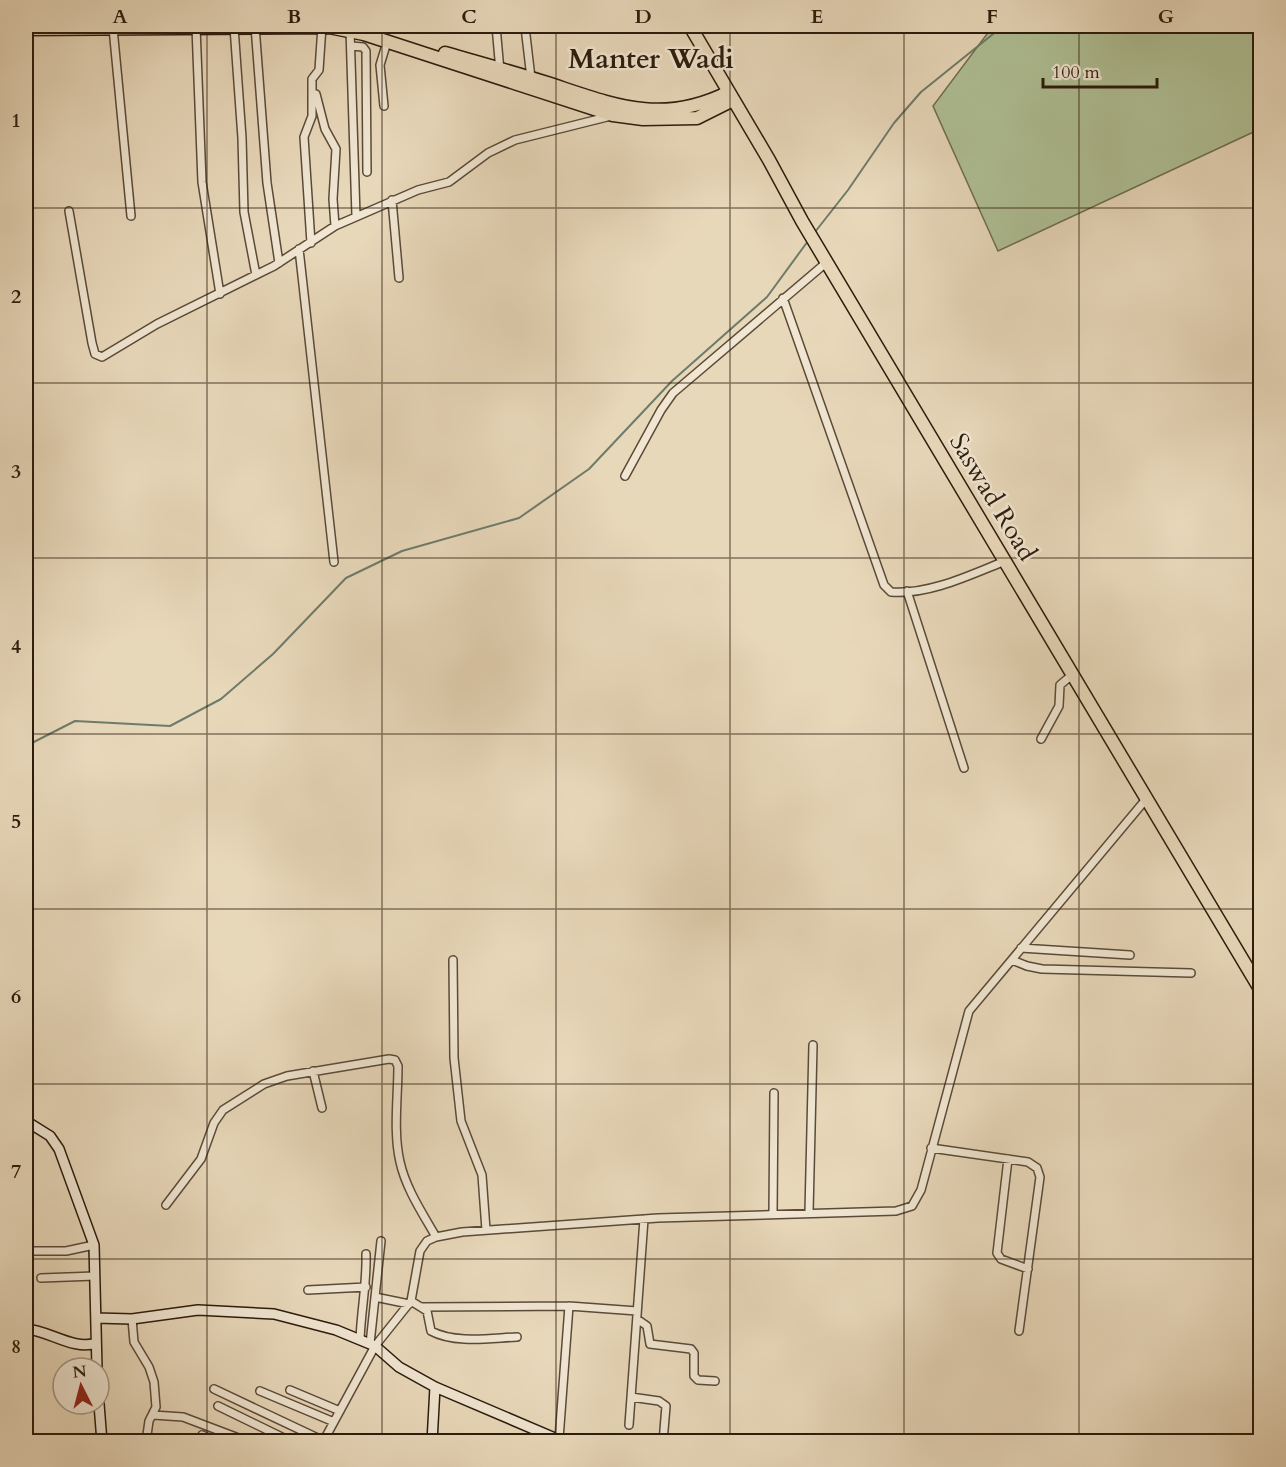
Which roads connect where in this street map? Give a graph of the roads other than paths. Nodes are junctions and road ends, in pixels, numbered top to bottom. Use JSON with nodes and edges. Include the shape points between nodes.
{"nodes":[{"id":1,"x":255,"y":26,"type":"edge"},
{"id":2,"x":322,"y":26,"type":"edge"},
{"id":3,"x":496,"y":26,"type":"edge"},
{"id":4,"x":690,"y":26,"type":"edge"},
{"id":5,"x":196,"y":27,"type":"junction"},
{"id":6,"x":234,"y":27,"type":"edge"},
{"id":7,"x":525,"y":27,"type":"edge"},
{"id":8,"x":113,"y":28,"type":"junction"},
{"id":9,"x":354,"y":28,"type":"edge"},
{"id":10,"x":26,"y":29,"type":"edge"},
{"id":11,"x":387,"y":42,"type":"junction"},
{"id":12,"x":351,"y":46,"type":"junction"},
{"id":13,"x":420,"y":48,"type":"junction"},
{"id":14,"x":500,"y":74,"type":"junction"},
{"id":15,"x":316,"y":76,"type":"junction"},
{"id":16,"x":531,"y":78,"type":"junction"},
{"id":17,"x":731,"y":96,"type":"junction"},
{"id":18,"x":384,"y":106,"type":"dead end"},
{"id":19,"x":614,"y":111,"type":"junction"},
{"id":20,"x":368,"y":172,"type":"dead end"},
{"id":21,"x":392,"y":200,"type":"junction"},
{"id":22,"x":69,"y":211,"type":"dead end"},
{"id":23,"x":131,"y":216,"type":"dead end"},
{"id":24,"x":356,"y":216,"type":"junction"},
{"id":25,"x":335,"y":226,"type":"junction"},
{"id":26,"x":310,"y":243,"type":"junction"},
{"id":27,"x":299,"y":249,"type":"junction"},
{"id":28,"x":827,"y":262,"type":"junction"},
{"id":29,"x":279,"y":263,"type":"junction"},
{"id":30,"x":256,"y":275,"type":"junction"},
{"id":31,"x":399,"y":278,"type":"dead end"},
{"id":32,"x":220,"y":294,"type":"junction"},
{"id":33,"x":783,"y":298,"type":"junction"},
{"id":34,"x":625,"y":476,"type":"dead end"},
{"id":35,"x":1005,"y":561,"type":"junction"},
{"id":36,"x":334,"y":562,"type":"dead end"},
{"id":37,"x":907,"y":591,"type":"junction"},
{"id":38,"x":1073,"y":674,"type":"junction"},
{"id":39,"x":1041,"y":738,"type":"dead end"},
{"id":40,"x":964,"y":768,"type":"dead end"},
{"id":41,"x":1147,"y":798,"type":"junction"},
{"id":42,"x":1021,"y":948,"type":"junction"},
{"id":43,"x":1130,"y":955,"type":"dead end"},
{"id":44,"x":453,"y":960,"type":"dead end"},
{"id":45,"x":1012,"y":960,"type":"junction"},
{"id":46,"x":1191,"y":973,"type":"dead end"},
{"id":47,"x":1260,"y":989,"type":"edge"},
{"id":48,"x":813,"y":1045,"type":"dead end"},
{"id":49,"x":313,"y":1071,"type":"junction"},
{"id":50,"x":774,"y":1093,"type":"dead end"},
{"id":51,"x":322,"y":1108,"type":"dead end"},
{"id":52,"x":26,"y":1121,"type":"edge"},
{"id":53,"x":931,"y":1148,"type":"junction"},
{"id":54,"x":1008,"y":1159,"type":"junction"},
{"id":55,"x":166,"y":1205,"type":"dead end"},
{"id":56,"x":809,"y":1212,"type":"junction"},
{"id":57,"x":773,"y":1213,"type":"junction"},
{"id":58,"x":644,"y":1218,"type":"junction"},
{"id":59,"x":486,"y":1230,"type":"junction"},
{"id":60,"x":436,"y":1237,"type":"junction"},
{"id":61,"x":381,"y":1241,"type":"dead end"},
{"id":62,"x":94,"y":1245,"type":"junction"},
{"id":63,"x":26,"y":1251,"type":"edge"},
{"id":64,"x":366,"y":1254,"type":"dead end"},
{"id":65,"x":1028,"y":1269,"type":"junction"},
{"id":66,"x":95,"y":1276,"type":"junction"},
{"id":67,"x":41,"y":1278,"type":"dead end"},
{"id":68,"x":366,"y":1287,"type":"junction"},
{"id":69,"x":308,"y":1290,"type":"dead end"},
{"id":70,"x":375,"y":1297,"type":"junction"},
{"id":71,"x":410,"y":1302,"type":"junction"},
{"id":72,"x":569,"y":1305,"type":"junction"},
{"id":73,"x":422,"y":1307,"type":"junction"},
{"id":74,"x":26,"y":1312,"type":"edge"},
{"id":75,"x":637,"y":1315,"type":"junction"},
{"id":76,"x":96,"y":1318,"type":"junction"},
{"id":77,"x":132,"y":1319,"type":"junction"},
{"id":78,"x":26,"y":1329,"type":"edge"},
{"id":79,"x":1019,"y":1331,"type":"dead end"},
{"id":80,"x":517,"y":1337,"type":"dead end"},
{"id":81,"x":360,"y":1340,"type":"junction"},
{"id":82,"x":96,"y":1343,"type":"junction"},
{"id":83,"x":373,"y":1345,"type":"junction"},
{"id":84,"x":97,"y":1356,"type":"edge"},
{"id":85,"x":715,"y":1381,"type":"dead end"},
{"id":86,"x":435,"y":1387,"type":"junction"},
{"id":87,"x":214,"y":1389,"type":"dead end"},
{"id":88,"x":290,"y":1390,"type":"dead end"},
{"id":89,"x":260,"y":1391,"type":"dead end"},
{"id":90,"x":631,"y":1397,"type":"junction"},
{"id":91,"x":218,"y":1406,"type":"dead end"},
{"id":92,"x":340,"y":1411,"type":"junction"},
{"id":93,"x":153,"y":1415,"type":"junction"},
{"id":94,"x":100,"y":1416,"type":"edge"},
{"id":95,"x":334,"y":1422,"type":"junction"},
{"id":96,"x":629,"y":1425,"type":"dead end"},
{"id":97,"x":202,"y":1435,"type":"dead end"},
{"id":98,"x":562,"y":1440,"type":"edge"},
{"id":99,"x":324,"y":1441,"type":"edge"},
{"id":100,"x":102,"y":1442,"type":"edge"},
{"id":101,"x":146,"y":1442,"type":"edge"},
{"id":102,"x":217,"y":1442,"type":"edge"},
{"id":103,"x":249,"y":1442,"type":"edge"},
{"id":104,"x":292,"y":1442,"type":"edge"},
{"id":105,"x":432,"y":1442,"type":"edge"},
{"id":106,"x":663,"y":1442,"type":"edge"}],
"edges":[{"from":1,"to":2,"type":"highway"},
{"from":1,"to":6,"type":"highway"},
{"from":1,"to":29,"type":"street","via":[[267,183]]},
{"from":2,"to":9,"type":"highway"},
{"from":2,"to":15,"type":"street"},
{"from":3,"to":14,"type":"street"},
{"from":4,"to":17,"type":"highway","name":"Saswad Road"},
{"from":5,"to":6,"type":"highway"},
{"from":5,"to":8,"type":"highway"},
{"from":5,"to":32,"type":"street","via":[[202,182]]},
{"from":6,"to":30,"type":"street","via":[[244,212]]},
{"from":7,"to":16,"type":"street"},
{"from":8,"to":10,"type":"highway"},
{"from":8,"to":23,"type":"street"},
{"from":9,"to":11,"type":"highway"},
{"from":9,"to":12,"type":"street"},
{"from":9,"to":13,"type":"highway"},
{"from":11,"to":13,"type":"highway"},
{"from":11,"to":18,"type":"street","via":[[380,65]]},
{"from":12,"to":20,"type":"street","via":[[366,51]]},
{"from":12,"to":24,"type":"street"},
{"from":13,"to":14,"type":"highway"},
{"from":14,"to":16,"type":"highway"},
{"from":14,"to":19,"type":"highway"},
{"from":15,"to":25,"type":"street","via":[[320,113],[336,149]]},
{"from":15,"to":26,"type":"street","via":[[312,79],[313,109],[304,137]]},
{"from":16,"to":19,"type":"highway"},
{"from":17,"to":19,"type":"highway","via":[[697,117],[643,119]]},
{"from":17,"to":28,"type":"highway","name":"Saswad Road"},
{"from":19,"to":21,"type":"street","via":[[515,140],[488,153],[449,182]]},
{"from":21,"to":24,"type":"street"},
{"from":21,"to":31,"type":"street"},
{"from":22,"to":32,"type":"street","via":[[95,354],[107,355],[157,324]]},
{"from":24,"to":25,"type":"street"},
{"from":25,"to":26,"type":"street"},
{"from":26,"to":27,"type":"street"},
{"from":27,"to":29,"type":"street"},
{"from":27,"to":36,"type":"street"},
{"from":28,"to":33,"type":"street"},
{"from":28,"to":35,"type":"highway","name":"Saswad Road"},
{"from":29,"to":30,"type":"street"},
{"from":30,"to":32,"type":"street"},
{"from":33,"to":34,"type":"street","via":[[673,393]]},
{"from":33,"to":37,"type":"street","via":[[884,585],[891,592]]},
{"from":35,"to":37,"type":"street","via":[[962,578]]},
{"from":35,"to":38,"type":"highway","name":"Saswad Road"},
{"from":37,"to":40,"type":"street"},
{"from":38,"to":39,"type":"street","via":[[1060,685],[1059,706]]},
{"from":38,"to":41,"type":"highway","name":"Saswad Road"},
{"from":41,"to":42,"type":"street"},
{"from":41,"to":47,"type":"highway","name":"Saswad Road"},
{"from":42,"to":43,"type":"street"},
{"from":42,"to":45,"type":"street"},
{"from":44,"to":59,"type":"street","via":[[454,1058],[461,1121],[482,1175]]},
{"from":45,"to":46,"type":"street","via":[[1042,969]]},
{"from":45,"to":53,"type":"street","via":[[969,1011]]},
{"from":48,"to":56,"type":"street"},
{"from":49,"to":51,"type":"street"},
{"from":49,"to":55,"type":"street","via":[[264,1084],[223,1110],[201,1159]]},
{"from":49,"to":60,"type":"street","via":[[395,1060],[400,1163]]},
{"from":50,"to":57,"type":"street"},
{"from":52,"to":62,"type":"street","via":[[50,1136],[59,1149]]},
{"from":53,"to":54,"type":"street"},
{"from":53,"to":56,"type":"street","via":[[921,1190],[912,1206],[896,1211]]},
{"from":54,"to":65,"type":"street","via":[[997,1253],[1001,1259]]},
{"from":54,"to":65,"type":"street","via":[[1037,1167],[1040,1177]]},
{"from":56,"to":57,"type":"street"},
{"from":57,"to":58,"type":"street"},
{"from":58,"to":59,"type":"street"},
{"from":58,"to":75,"type":"street"},
{"from":59,"to":60,"type":"street"},
{"from":60,"to":71,"type":"street","via":[[420,1251]]},
{"from":61,"to":70,"type":"street"},
{"from":62,"to":63,"type":"street","via":[[66,1251]]},
{"from":62,"to":66,"type":"street"},
{"from":63,"to":74,"type":"street"},
{"from":64,"to":68,"type":"street"},
{"from":65,"to":79,"type":"street"},
{"from":66,"to":67,"type":"street"},
{"from":66,"to":76,"type":"street"},
{"from":68,"to":69,"type":"street"},
{"from":68,"to":81,"type":"street","via":[[361,1299]]},
{"from":70,"to":71,"type":"street"},
{"from":70,"to":83,"type":"street"},
{"from":71,"to":73,"type":"street"},
{"from":71,"to":83,"type":"street"},
{"from":72,"to":73,"type":"street"},
{"from":72,"to":75,"type":"street"},
{"from":72,"to":98,"type":"street"},
{"from":73,"to":80,"type":"street","via":[[435,1334],[456,1338]]},
{"from":75,"to":85,"type":"street","via":[[647,1326],[650,1344],[691,1349],[694,1376]]},
{"from":75,"to":90,"type":"street"},
{"from":76,"to":77,"type":"street"},
{"from":76,"to":82,"type":"street"},
{"from":77,"to":81,"type":"street","via":[[198,1310],[274,1314]]},
{"from":77,"to":93,"type":"street","via":[[134,1342],[154,1382]]},
{"from":78,"to":82,"type":"street","via":[[83,1345]]},
{"from":81,"to":83,"type":"street"},
{"from":82,"to":84,"type":"street"},
{"from":83,"to":86,"type":"street","via":[[399,1367]]},
{"from":83,"to":92,"type":"street"},
{"from":86,"to":98,"type":"street"},
{"from":86,"to":105,"type":"street"},
{"from":87,"to":99,"type":"street"},
{"from":88,"to":92,"type":"street"},
{"from":89,"to":95,"type":"street"},
{"from":90,"to":96,"type":"street"},
{"from":90,"to":106,"type":"street","via":[[659,1401],[666,1406]]},
{"from":91,"to":104,"type":"street"},
{"from":92,"to":95,"type":"street"},
{"from":93,"to":101,"type":"street"},
{"from":93,"to":103,"type":"street","via":[[183,1417]]},
{"from":94,"to":100,"type":"street"},
{"from":95,"to":99,"type":"street"},
{"from":97,"to":102,"type":"street"}]}
